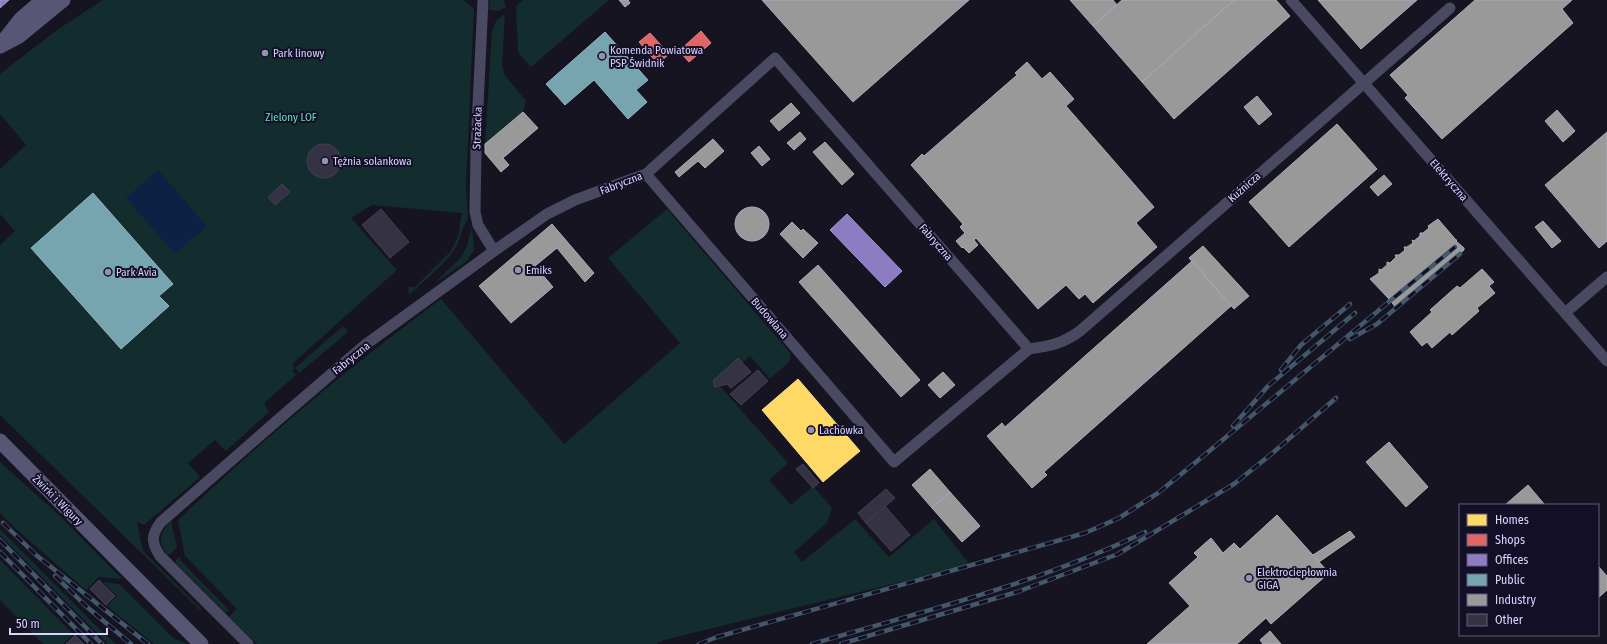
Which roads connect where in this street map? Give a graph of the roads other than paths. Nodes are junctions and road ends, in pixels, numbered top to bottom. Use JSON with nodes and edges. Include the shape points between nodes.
{"nodes":[{"id":1,"x":43,"y":0,"type":"edge"},
{"id":2,"x":63,"y":0,"type":"edge"},
{"id":3,"x":483,"y":0,"type":"edge"},
{"id":4,"x":1291,"y":0,"type":"edge"},
{"id":5,"x":1450,"y":8,"type":"dead end"},
{"id":6,"x":0,"y":46,"type":"edge"},
{"id":7,"x":1364,"y":83,"type":"junction"},
{"id":8,"x":646,"y":174,"type":"junction"},
{"id":9,"x":494,"y":251,"type":"junction"},
{"id":10,"x":1607,"y":277,"type":"edge"},
{"id":11,"x":1565,"y":313,"type":"junction"},
{"id":12,"x":1029,"y":349,"type":"junction"},
{"id":13,"x":1607,"y":361,"type":"edge"},
{"id":14,"x":0,"y":441,"type":"edge"},
{"id":15,"x":201,"y":644,"type":"edge"},
{"id":16,"x":248,"y":644,"type":"edge"}],
"edges":[{"from":1,"to":6,"type":"main road","via":[[21,19]]},
{"from":2,"to":6,"type":"main road","via":[[19,36]]},
{"from":3,"to":9,"type":"street","name":"Strażacka","via":[[475,212],[478,226]]},
{"from":4,"to":7,"type":"street","name":"Elektryczna"},
{"from":5,"to":7,"type":"street","name":"Kuźnicza"},
{"from":7,"to":11,"type":"street","name":"Elektryczna"},
{"from":7,"to":12,"type":"street","name":"Kuźnicza","via":[[1080,331],[1067,340],[1050,346]]},
{"from":8,"to":9,"type":"street","name":"Fabryczna","via":[[575,200],[548,214]]},
{"from":8,"to":12,"type":"street","name":"Budowlana","via":[[894,462]]},
{"from":8,"to":12,"type":"street","name":"Fabryczna","via":[[775,58]]},
{"from":9,"to":16,"type":"street","name":"Fabryczna","via":[[348,358],[167,515],[157,527],[153,544],[160,556]]},
{"from":10,"to":11,"type":"street"},
{"from":11,"to":13,"type":"street","name":"Elektryczna"},
{"from":14,"to":15,"type":"main road","name":"Żwirki i Wigury"}]}
